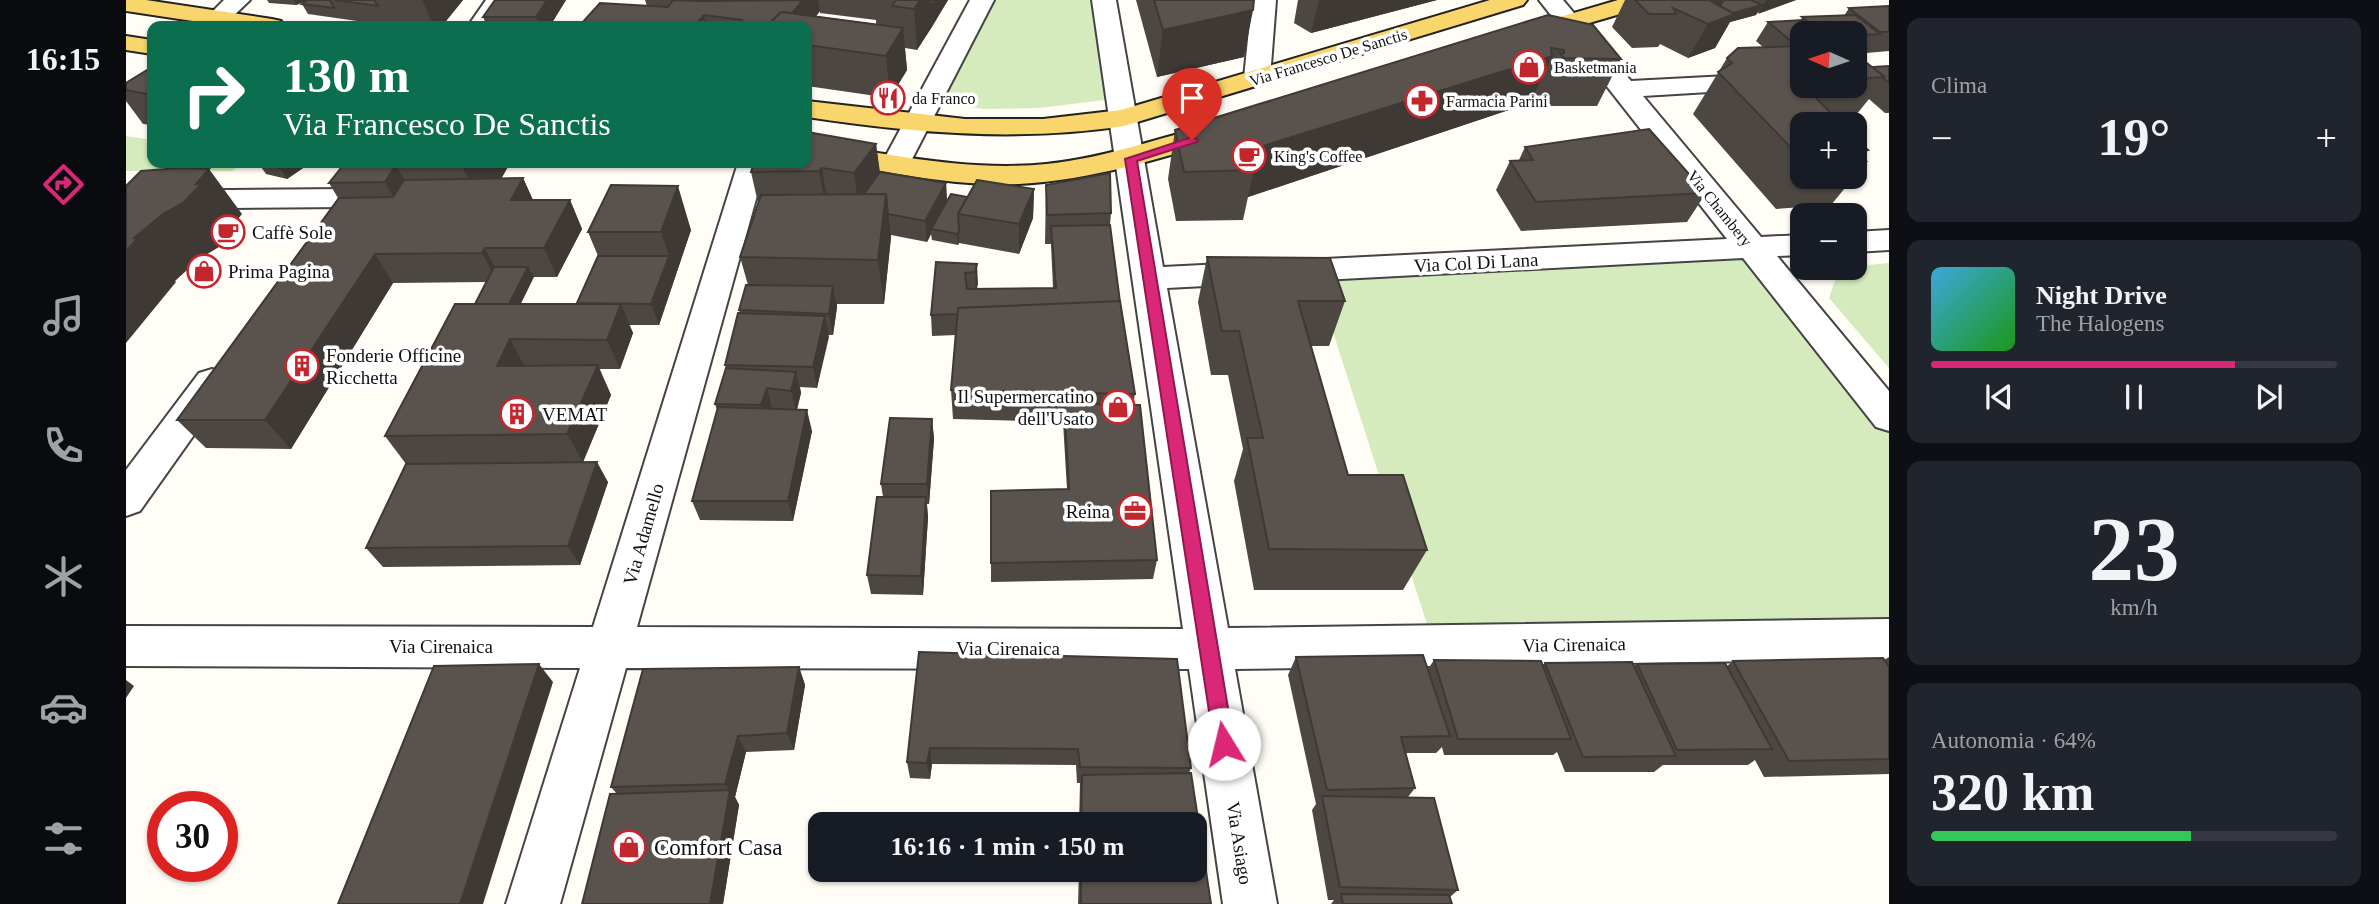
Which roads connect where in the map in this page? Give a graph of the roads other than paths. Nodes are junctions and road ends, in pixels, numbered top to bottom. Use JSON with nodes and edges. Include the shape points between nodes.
{"nodes":[{"id":1,"x":238,"y":0,"type":"edge"},
{"id":2,"x":498,"y":0,"type":"edge"},
{"id":3,"x":982,"y":0,"type":"edge"},
{"id":4,"x":1104,"y":0,"type":"edge"},
{"id":5,"x":1264,"y":0,"type":"edge"},
{"id":6,"x":1515,"y":0,"type":"edge"},
{"id":7,"x":1551,"y":0,"type":"edge"},
{"id":8,"x":1643,"y":0,"type":"edge"},
{"id":9,"x":126,"y":4,"type":"edge"},
{"id":10,"x":218,"y":18,"type":"junction"},
{"id":11,"x":238,"y":21,"type":"edge"},
{"id":12,"x":483,"y":21,"type":"edge"},
{"id":13,"x":1568,"y":22,"type":"junction"},
{"id":14,"x":126,"y":43,"type":"edge"},
{"id":15,"x":147,"y":46,"type":"edge"},
{"id":16,"x":1547,"y":56,"type":"edge"},
{"id":17,"x":1574,"y":62,"type":"edge"},
{"id":18,"x":1258,"y":78,"type":"junction"},
{"id":19,"x":1616,"y":80,"type":"junction"},
{"id":20,"x":1790,"y":80,"type":"edge"},
{"id":21,"x":812,"y":110,"type":"edge"},
{"id":22,"x":1124,"y":118,"type":"junction"},
{"id":23,"x":1245,"y":123,"type":"edge"},
{"id":24,"x":916,"y":125,"type":"junction"},
{"id":25,"x":812,"y":151,"type":"edge"},
{"id":26,"x":1130,"y":159,"type":"junction"},
{"id":27,"x":896,"y":163,"type":"junction"},
{"id":28,"x":751,"y":168,"type":"edge"},
{"id":29,"x":126,"y":200,"type":"edge"},
{"id":30,"x":324,"y":230,"type":"edge"},
{"id":31,"x":1889,"y":240,"type":"edge"},
{"id":32,"x":1867,"y":241,"type":"edge"},
{"id":33,"x":1790,"y":246,"type":"edge"},
{"id":34,"x":1752,"y":248,"type":"junction"},
{"id":35,"x":1150,"y":278,"type":"junction"},
{"id":36,"x":229,"y":360,"type":"edge"},
{"id":37,"x":1889,"y":416,"type":"edge"},
{"id":38,"x":126,"y":500,"type":"edge"},
{"id":39,"x":1889,"y":639,"type":"edge"},
{"id":40,"x":126,"y":646,"type":"edge"},
{"id":41,"x":609,"y":646,"type":"junction"},
{"id":42,"x":1209,"y":649,"type":"junction"},
{"id":43,"x":533,"y":904,"type":"edge"},
{"id":44,"x":1250,"y":904,"type":"edge"}],
"edges":[{"from":1,"to":10,"type":"street"},
{"from":2,"to":12,"type":"street"},
{"from":3,"to":24,"type":"street"},
{"from":4,"to":22,"type":"street","name":"Via Asiago"},
{"from":5,"to":18,"type":"street"},
{"from":6,"to":18,"type":"main road","name":"Via Francesco De Sanctis"},
{"from":7,"to":13,"type":"street","name":"Via Chambery"},
{"from":8,"to":13,"type":"main road"},
{"from":9,"to":10,"type":"main road"},
{"from":10,"to":11,"type":"main road"},
{"from":13,"to":16,"type":"main road","via":[[1496,44]]},
{"from":13,"to":19,"type":"street","name":"Via Chambery"},
{"from":14,"to":15,"type":"main road"},
{"from":17,"to":19,"type":"main road"},
{"from":18,"to":22,"type":"main road","name":"Via Francesco De Sanctis"},
{"from":19,"to":20,"type":"street"},
{"from":19,"to":34,"type":"street","name":"Via Chambery"},
{"from":21,"to":24,"type":"main road","name":"Via Francesco De Sanctis"},
{"from":22,"to":24,"type":"main road","name":"Via Francesco De Sanctis","via":[[1012,130]]},
{"from":22,"to":26,"type":"street","name":"Via Asiago"},
{"from":23,"to":26,"type":"main road"},
{"from":24,"to":27,"type":"street"},
{"from":25,"to":27,"type":"main road"},
{"from":26,"to":27,"type":"main road","via":[[987,175]]},
{"from":26,"to":35,"type":"street","name":"Via Asiago"},
{"from":28,"to":41,"type":"street","name":"Via Adamello"},
{"from":29,"to":30,"type":"street","via":[[357,185]]},
{"from":31,"to":32,"type":"street"},
{"from":33,"to":34,"type":"street","name":"Via Col Di Lana"},
{"from":34,"to":35,"type":"street","name":"Via Col Di Lana"},
{"from":34,"to":37,"type":"street","name":"Via Chambery"},
{"from":35,"to":42,"type":"street","name":"Via Asiago"},
{"from":36,"to":38,"type":"street"},
{"from":39,"to":42,"type":"street","name":"Via Cirenaica"},
{"from":40,"to":41,"type":"street","name":"Via Cirenaica"},
{"from":41,"to":42,"type":"street","name":"Via Cirenaica"},
{"from":41,"to":43,"type":"street","name":"Via Adamello"},
{"from":42,"to":44,"type":"street","name":"Via Asiago"}]}
